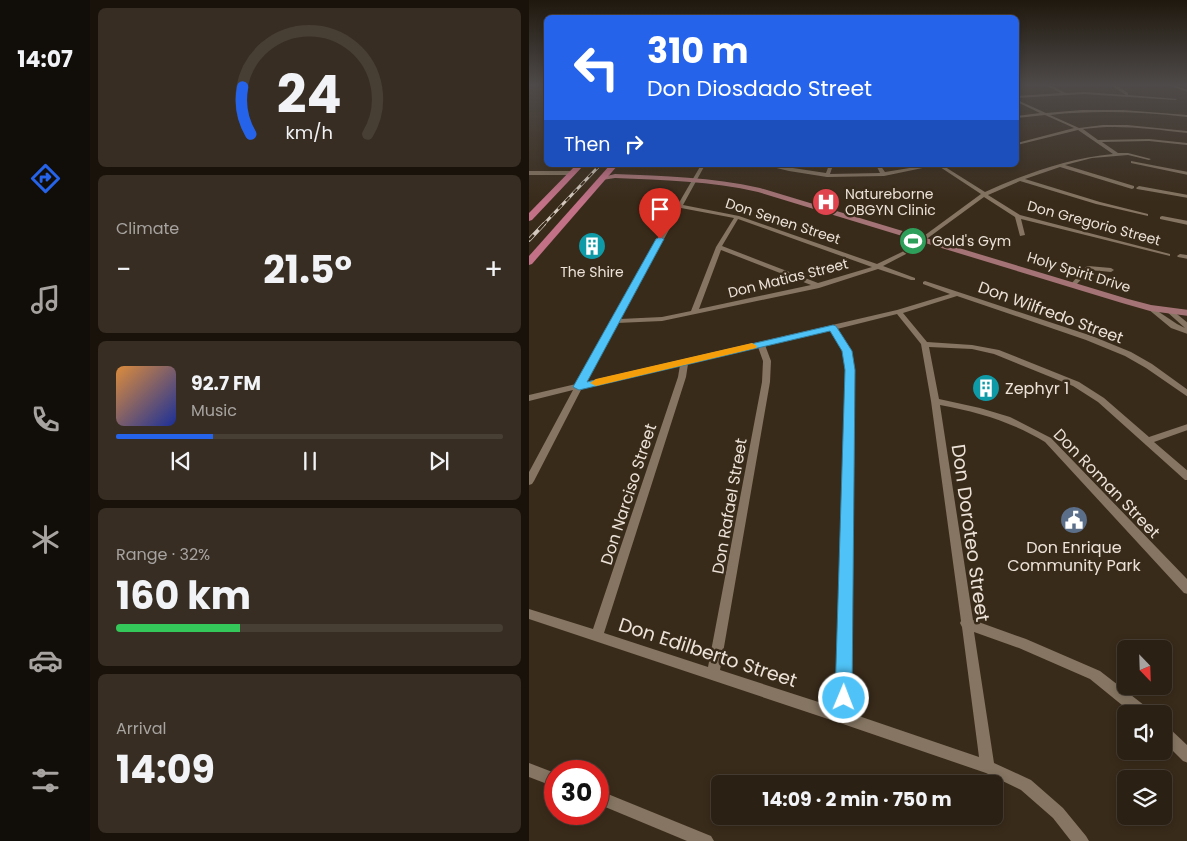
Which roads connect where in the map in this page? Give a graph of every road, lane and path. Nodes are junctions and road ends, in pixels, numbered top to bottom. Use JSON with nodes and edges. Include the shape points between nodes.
{"nodes":[{"id":1,"x":1066,"y":123,"type":"edge"},
{"id":2,"x":1079,"y":129,"type":"junction"},
{"id":3,"x":1187,"y":132,"type":"edge"},
{"id":4,"x":1099,"y":141,"type":"junction"},
{"id":5,"x":1019,"y":144,"type":"edge"},
{"id":6,"x":1187,"y":144,"type":"edge"},
{"id":7,"x":1116,"y":154,"type":"junction"},
{"id":8,"x":1123,"y":158,"type":"dead end"},
{"id":9,"x":1149,"y":159,"type":"dead end"},
{"id":10,"x":1133,"y":162,"type":"dead end"},
{"id":11,"x":1060,"y":165,"type":"junction"},
{"id":12,"x":578,"y":167,"type":"edge"},
{"id":13,"x":613,"y":167,"type":"edge"},
{"id":14,"x":702,"y":167,"type":"edge"},
{"id":15,"x":777,"y":167,"type":"edge"},
{"id":16,"x":830,"y":167,"type":"edge"},
{"id":17,"x":879,"y":167,"type":"edge"},
{"id":18,"x":925,"y":167,"type":"edge"},
{"id":19,"x":942,"y":167,"type":"edge"},
{"id":20,"x":529,"y":173,"type":"edge"},
{"id":21,"x":571,"y":173,"type":"junction"},
{"id":22,"x":1187,"y":174,"type":"edge"},
{"id":23,"x":884,"y":175,"type":"junction"},
{"id":24,"x":608,"y":176,"type":"junction"},
{"id":25,"x":827,"y":176,"type":"junction"},
{"id":26,"x":695,"y":179,"type":"junction"},
{"id":27,"x":1020,"y":179,"type":"junction"},
{"id":28,"x":1132,"y":187,"type":"dead end"},
{"id":29,"x":1139,"y":188,"type":"dead end"},
{"id":30,"x":983,"y":195,"type":"junction"},
{"id":31,"x":1187,"y":197,"type":"edge"},
{"id":32,"x":679,"y":206,"type":"junction"},
{"id":33,"x":1146,"y":215,"type":"dead end"},
{"id":34,"x":1018,"y":216,"type":"junction"},
{"id":35,"x":737,"y":217,"type":"junction"},
{"id":36,"x":529,"y":218,"type":"edge"},
{"id":37,"x":1162,"y":218,"type":"dead end"},
{"id":38,"x":1187,"y":223,"type":"edge"},
{"id":39,"x":1021,"y":235,"type":"dead end"},
{"id":40,"x":925,"y":239,"type":"junction"},
{"id":41,"x":719,"y":247,"type":"junction"},
{"id":42,"x":1168,"y":255,"type":"dead end"},
{"id":43,"x":529,"y":262,"type":"edge"},
{"id":44,"x":879,"y":266,"type":"junction"},
{"id":45,"x":1111,"y":270,"type":"dead end"},
{"id":46,"x":913,"y":279,"type":"dead end"},
{"id":47,"x":925,"y":283,"type":"dead end"},
{"id":48,"x":1073,"y":285,"type":"junction"},
{"id":49,"x":819,"y":286,"type":"junction"},
{"id":50,"x":956,"y":294,"type":"junction"},
{"id":51,"x":1150,"y":308,"type":"junction"},
{"id":52,"x":1170,"y":311,"type":"junction"},
{"id":53,"x":694,"y":312,"type":"junction"},
{"id":54,"x":899,"y":312,"type":"junction"},
{"id":55,"x":1187,"y":314,"type":"edge"},
{"id":56,"x":614,"y":321,"type":"junction"},
{"id":57,"x":1187,"y":327,"type":"edge"},
{"id":58,"x":833,"y":328,"type":"junction"},
{"id":59,"x":1187,"y":332,"type":"edge"},
{"id":60,"x":761,"y":344,"type":"junction"},
{"id":61,"x":925,"y":344,"type":"junction"},
{"id":62,"x":685,"y":361,"type":"junction"},
{"id":63,"x":579,"y":387,"type":"junction"},
{"id":64,"x":1187,"y":395,"type":"edge"},
{"id":65,"x":529,"y":398,"type":"edge"},
{"id":66,"x":935,"y":401,"type":"junction"},
{"id":67,"x":1187,"y":427,"type":"edge"},
{"id":68,"x":1148,"y":441,"type":"junction"},
{"id":69,"x":1187,"y":477,"type":"edge"},
{"id":70,"x":529,"y":481,"type":"edge"},
{"id":71,"x":1187,"y":589,"type":"edge"},
{"id":72,"x":529,"y":614,"type":"edge"},
{"id":73,"x":966,"y":624,"type":"junction"},
{"id":74,"x":597,"y":635,"type":"junction"},
{"id":75,"x":713,"y":674,"type":"junction"},
{"id":76,"x":1133,"y":705,"type":"edge"},
{"id":77,"x":843,"y":717,"type":"junction"},
{"id":78,"x":1172,"y":741,"type":"edge"},
{"id":79,"x":1187,"y":756,"type":"edge"},
{"id":80,"x":988,"y":767,"type":"junction"},
{"id":81,"x":529,"y":770,"type":"edge"},
{"id":82,"x":544,"y":776,"type":"edge"},
{"id":83,"x":609,"y":801,"type":"edge"},
{"id":84,"x":706,"y":841,"type":"edge"},
{"id":85,"x":1081,"y":841,"type":"edge"}],
"edges":[{"from":1,"to":2,"type":"street"},
{"from":2,"to":3,"type":"street","via":[[1124,126]]},
{"from":2,"to":4,"type":"street"},
{"from":2,"to":5,"type":"street"},
{"from":4,"to":6,"type":"street","via":[[1149,140]]},
{"from":4,"to":7,"type":"street"},
{"from":7,"to":8,"type":"street"},
{"from":7,"to":9,"type":"street","name":"Don Matias Street"},
{"from":7,"to":11,"type":"street","name":"Don Matias Street"},
{"from":10,"to":22,"type":"street"},
{"from":11,"to":27,"type":"street","name":"Don Matias Street"},
{"from":11,"to":28,"type":"street"},
{"from":12,"to":21,"type":"main road"},
{"from":13,"to":24,"type":"main road"},
{"from":14,"to":26,"type":"street"},
{"from":15,"to":25,"type":"street"},
{"from":16,"to":25,"type":"street"},
{"from":17,"to":23,"type":"street"},
{"from":18,"to":23,"type":"street"},
{"from":19,"to":30,"type":"street","name":"Don Gregorio Street"},
{"from":20,"to":21,"type":"street"},
{"from":21,"to":36,"type":"main road"},
{"from":23,"to":25,"type":"street"},
{"from":24,"to":26,"type":"main road","name":"Holy Spirit Drive"},
{"from":24,"to":43,"type":"main road"},
{"from":26,"to":32,"type":"street"},
{"from":26,"to":40,"type":"main road","name":"Holy Spirit Drive","via":[[760,190]]},
{"from":27,"to":30,"type":"street","name":"Don Matias Street"},
{"from":27,"to":33,"type":"street"},
{"from":29,"to":31,"type":"street"},
{"from":30,"to":34,"type":"street","name":"Don Gregorio Street"},
{"from":30,"to":40,"type":"street","name":"Don Matias Street"},
{"from":32,"to":35,"type":"street","name":"Don Senen Street"},
{"from":32,"to":56,"type":"street"},
{"from":34,"to":39,"type":"street"},
{"from":34,"to":42,"type":"street","name":"Don Gregorio Street"},
{"from":35,"to":41,"type":"street"},
{"from":35,"to":44,"type":"street","name":"Don Senen Street"},
{"from":37,"to":38,"type":"street"},
{"from":40,"to":44,"type":"street","name":"Don Matias Street"},
{"from":40,"to":48,"type":"main road","name":"Holy Spirit Drive"},
{"from":41,"to":49,"type":"street"},
{"from":41,"to":53,"type":"street"},
{"from":44,"to":46,"type":"street"},
{"from":44,"to":49,"type":"street","name":"Don Matias Street"},
{"from":45,"to":48,"type":"street","via":[[1088,268]]},
{"from":47,"to":50,"type":"street","name":"Don Wilfredo Street"},
{"from":48,"to":51,"type":"main road","name":"Holy Spirit Drive"},
{"from":49,"to":53,"type":"street","name":"Don Matias Street"},
{"from":50,"to":54,"type":"street"},
{"from":50,"to":64,"type":"street","name":"Don Wilfredo Street","via":[[1128,354]]},
{"from":51,"to":52,"type":"main road","name":"Holy Spirit Drive"},
{"from":51,"to":59,"type":"street"},
{"from":52,"to":55,"type":"main road","name":"Holy Spirit Drive"},
{"from":52,"to":57,"type":"street"},
{"from":53,"to":56,"type":"street","name":"Don Matias Street","via":[[652,321]]},
{"from":54,"to":58,"type":"street"},
{"from":54,"to":61,"type":"street","name":"Don Doroteo Street"},
{"from":56,"to":63,"type":"street"},
{"from":58,"to":60,"type":"street"},
{"from":58,"to":77,"type":"street","via":[[847,351],[850,370]]},
{"from":60,"to":62,"type":"street"},
{"from":60,"to":75,"type":"street","name":"Don Rafael Street","via":[[767,361],[766,382]]},
{"from":61,"to":66,"type":"street","name":"Don Doroteo Street"},
{"from":61,"to":68,"type":"street","via":[[996,352],[1076,384],[1101,400]]},
{"from":62,"to":63,"type":"street"},
{"from":62,"to":74,"type":"street","name":"Don Narciso Street"},
{"from":63,"to":65,"type":"street"},
{"from":63,"to":70,"type":"street"},
{"from":66,"to":71,"type":"street","name":"Don Roman Street","via":[[992,412],[1028,427],[1048,440]]},
{"from":66,"to":73,"type":"street","name":"Don Doroteo Street"},
{"from":67,"to":68,"type":"street"},
{"from":68,"to":69,"type":"street"},
{"from":72,"to":74,"type":"street","name":"Don Edilberto Street"},
{"from":73,"to":76,"type":"street","via":[[1022,643],[1095,675]]},
{"from":73,"to":80,"type":"street","name":"Don Doroteo Street"},
{"from":74,"to":75,"type":"street","name":"Don Edilberto Street"},
{"from":75,"to":77,"type":"street","name":"Don Edilberto Street"},
{"from":77,"to":80,"type":"street","name":"Don Edilberto Street"},
{"from":78,"to":79,"type":"street"},
{"from":80,"to":85,"type":"street","name":"Don Edilberto Street","via":[[1025,785],[1058,813]]},
{"from":81,"to":82,"type":"street"},
{"from":83,"to":84,"type":"street"}]}
